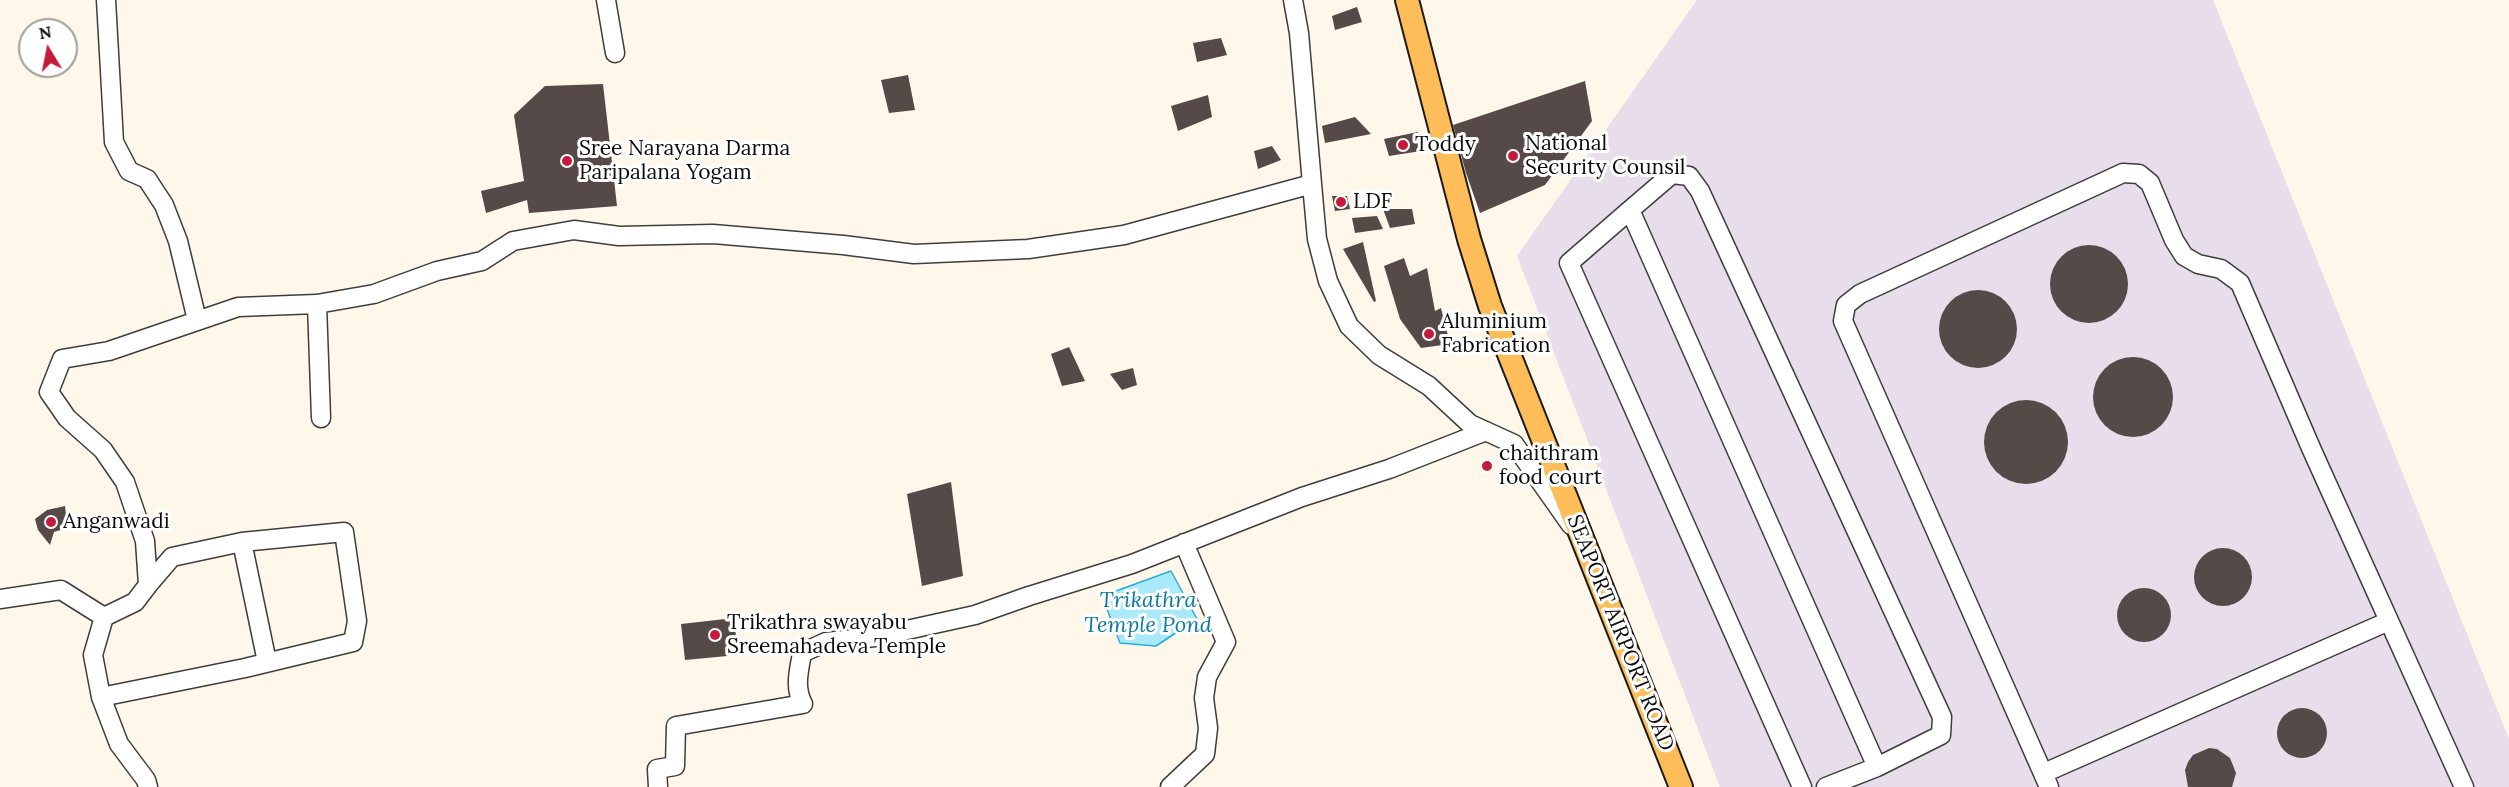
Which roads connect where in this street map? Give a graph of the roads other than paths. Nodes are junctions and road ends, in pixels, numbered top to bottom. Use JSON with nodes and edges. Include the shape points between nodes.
{"nodes":[{"id":1,"x":106,"y":0,"type":"edge"},
{"id":2,"x":606,"y":0,"type":"edge"},
{"id":3,"x":1293,"y":0,"type":"edge"},
{"id":4,"x":1407,"y":0,"type":"edge"},
{"id":5,"x":615,"y":53,"type":"dead end"},
{"id":6,"x":1312,"y":184,"type":"junction"},
{"id":7,"x":1630,"y":210,"type":"junction"},
{"id":8,"x":317,"y":304,"type":"junction"},
{"id":9,"x":197,"y":320,"type":"junction"},
{"id":10,"x":321,"y":418,"type":"dead end"},
{"id":11,"x":1486,"y":431,"type":"junction"},
{"id":12,"x":242,"y":542,"type":"junction"},
{"id":13,"x":1184,"y":543,"type":"junction"},
{"id":14,"x":1586,"y":546,"type":"junction"},
{"id":15,"x":148,"y":585,"type":"junction"},
{"id":16,"x":0,"y":598,"type":"edge"},
{"id":17,"x":104,"y":617,"type":"junction"},
{"id":18,"x":2389,"y":621,"type":"junction"},
{"id":19,"x":267,"y":662,"type":"junction"},
{"id":20,"x":101,"y":697,"type":"junction"},
{"id":21,"x":1877,"y":767,"type":"junction"},
{"id":22,"x":2046,"y":780,"type":"edge"},
{"id":23,"x":148,"y":787,"type":"edge"},
{"id":24,"x":658,"y":787,"type":"edge"},
{"id":25,"x":1170,"y":787,"type":"edge"},
{"id":26,"x":1681,"y":787,"type":"edge"},
{"id":27,"x":1802,"y":787,"type":"edge"},
{"id":28,"x":1826,"y":787,"type":"edge"},
{"id":29,"x":2464,"y":787,"type":"edge"}],
"edges":[{"from":1,"to":9,"type":"street","via":[[114,142],[129,171],[147,179],[164,205],[178,241]]},
{"from":2,"to":5,"type":"street"},
{"from":3,"to":6,"type":"street"},
{"from":4,"to":14,"type":"main road","name":"SEAPORT AIRPORT ROAD","via":[[1490,306]]},
{"from":6,"to":8,"type":"street","via":[[1124,235],[1028,249],[914,254],[713,234],[619,236],[574,230],[513,241],[482,261],[437,271],[374,294]]},
{"from":6,"to":11,"type":"street","via":[[1317,239],[1328,281],[1349,326],[1379,355],[1429,386],[1470,424]]},
{"from":7,"to":21,"type":"street"},
{"from":7,"to":21,"type":"street","via":[[1672,174],[1689,176],[1700,191],[1942,717],[1941,735]]},
{"from":7,"to":27,"type":"street","via":[[1569,263]]},
{"from":8,"to":9,"type":"street","via":[[238,307]]},
{"from":8,"to":10,"type":"street"},
{"from":9,"to":15,"type":"street","via":[[109,351],[62,359],[49,392],[67,418],[103,450],[124,482],[145,541]]},
{"from":11,"to":13,"type":"street"},
{"from":11,"to":14,"type":"street","via":[[1514,444]]},
{"from":12,"to":15,"type":"street","via":[[172,557]]},
{"from":12,"to":19,"type":"street"},
{"from":12,"to":19,"type":"street","via":[[344,531],[357,621],[353,642]]},
{"from":13,"to":24,"type":"street","via":[[975,615],[875,637],[826,642],[802,653],[797,681],[802,704],[676,726],[675,766],[657,768]]},
{"from":13,"to":25,"type":"street","via":[[1226,642],[1207,677],[1205,754]]},
{"from":14,"to":26,"type":"main road","name":"SEAPORT AIRPORT ROAD"},
{"from":15,"to":17,"type":"street","via":[[135,602]]},
{"from":16,"to":17,"type":"street","via":[[61,590]]},
{"from":17,"to":20,"type":"street","via":[[93,655]]},
{"from":18,"to":22,"type":"street"},
{"from":18,"to":22,"type":"street","via":[[2240,283],[2221,269],[2184,256],[2150,183],[2139,174],[2123,173],[1860,294],[1846,305],[1843,321]]},
{"from":18,"to":29,"type":"street"},
{"from":19,"to":20,"type":"street"},
{"from":20,"to":23,"type":"street","via":[[119,744]]},
{"from":21,"to":28,"type":"street"}]}
